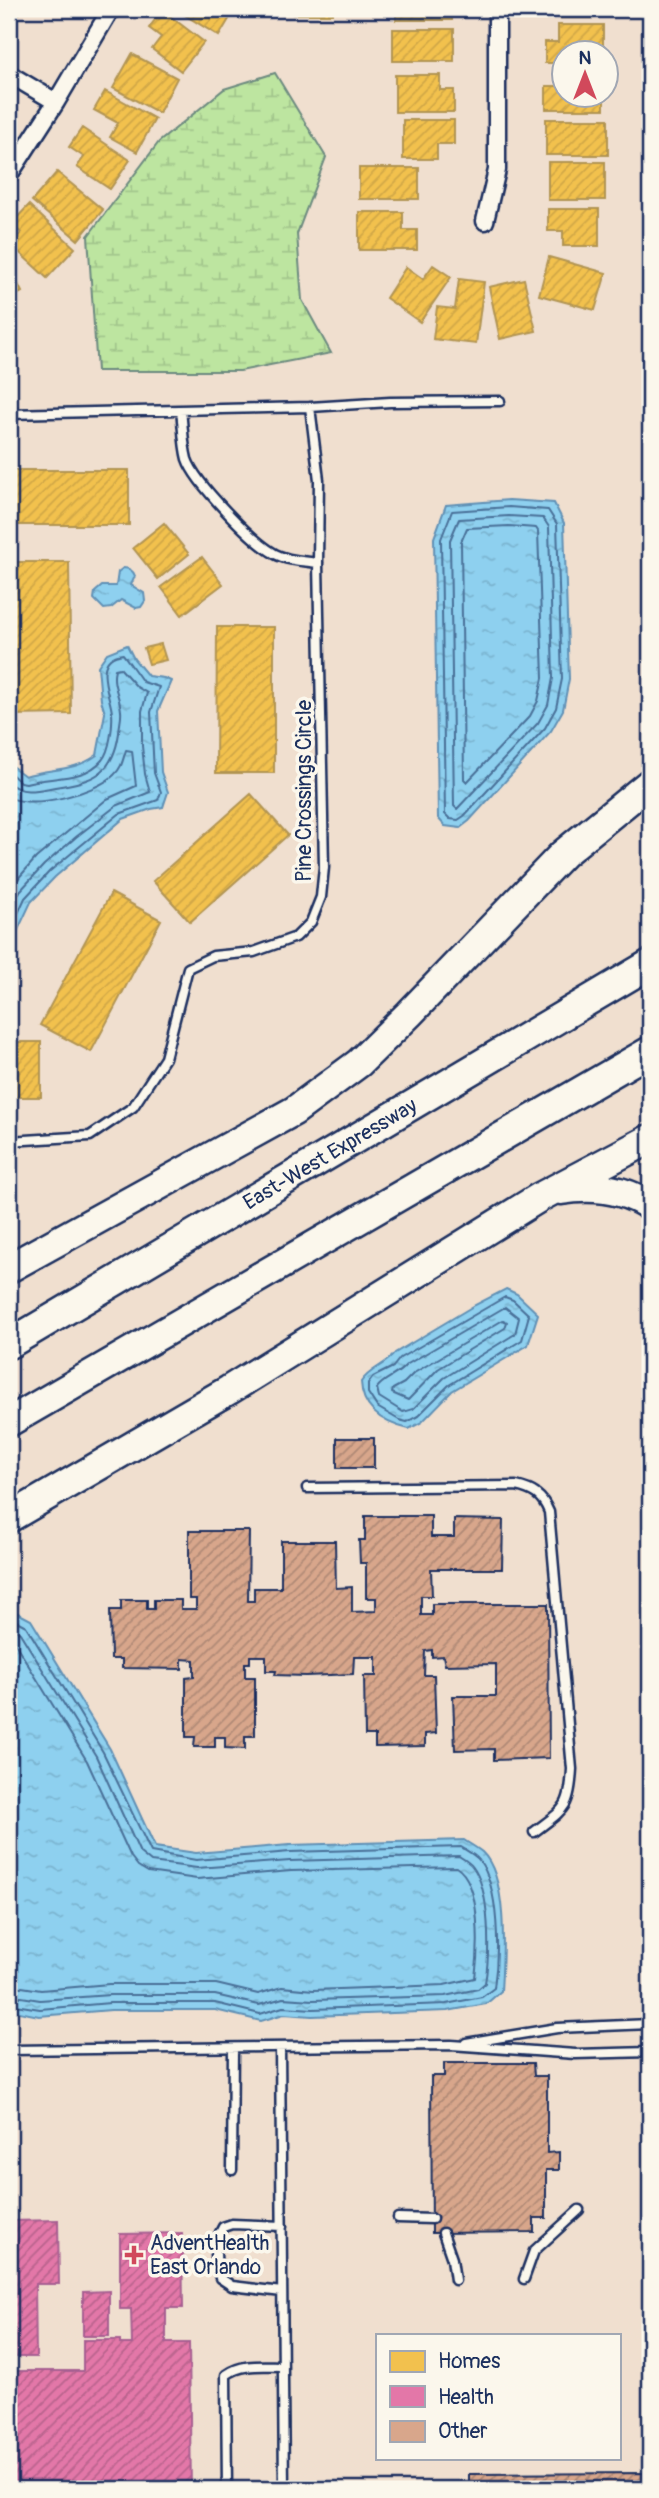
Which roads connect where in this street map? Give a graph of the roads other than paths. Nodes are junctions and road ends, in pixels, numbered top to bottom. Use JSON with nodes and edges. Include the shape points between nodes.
{"nodes":[{"id":1,"x":111,"y":9,"type":"edge"},
{"id":2,"x":497,"y":9,"type":"edge"},
{"id":3,"x":9,"y":74,"type":"edge"},
{"id":4,"x":56,"y":102,"type":"junction"},
{"id":5,"x":9,"y":175,"type":"edge"},
{"id":6,"x":485,"y":221,"type":"dead end"},
{"id":7,"x":500,"y":401,"type":"dead end"},
{"id":8,"x":310,"y":407,"type":"junction"},
{"id":9,"x":181,"y":410,"type":"junction"},
{"id":10,"x":9,"y":414,"type":"edge"},
{"id":11,"x":318,"y":563,"type":"junction"},
{"id":12,"x":650,"y":783,"type":"edge"},
{"id":13,"x":650,"y":964,"type":"edge"},
{"id":14,"x":650,"y":1051,"type":"edge"},
{"id":15,"x":650,"y":1139,"type":"edge"},
{"id":16,"x":9,"y":1141,"type":"edge"},
{"id":17,"x":551,"y":1191,"type":"junction"},
{"id":18,"x":650,"y":1206,"type":"edge"},
{"id":19,"x":9,"y":1268,"type":"edge"},
{"id":20,"x":9,"y":1344,"type":"edge"},
{"id":21,"x":9,"y":1422,"type":"edge"},
{"id":22,"x":307,"y":1488,"type":"dead end"},
{"id":23,"x":9,"y":1518,"type":"edge"},
{"id":24,"x":534,"y":1832,"type":"dead end"},
{"id":25,"x":650,"y":2024,"type":"edge"},
{"id":26,"x":451,"y":2045,"type":"junction"},
{"id":27,"x":280,"y":2047,"type":"junction"},
{"id":28,"x":233,"y":2048,"type":"junction"},
{"id":29,"x":9,"y":2050,"type":"edge"},
{"id":30,"x":650,"y":2052,"type":"edge"},
{"id":31,"x":232,"y":2170,"type":"dead end"},
{"id":32,"x":579,"y":2210,"type":"dead end"},
{"id":33,"x":398,"y":2218,"type":"dead end"},
{"id":34,"x":432,"y":2219,"type":"dead end"},
{"id":35,"x":282,"y":2226,"type":"junction"},
{"id":36,"x":443,"y":2233,"type":"dead end"},
{"id":37,"x":524,"y":2279,"type":"dead end"},
{"id":38,"x":455,"y":2280,"type":"dead end"},
{"id":39,"x":282,"y":2292,"type":"junction"},
{"id":40,"x":283,"y":2366,"type":"junction"},
{"id":41,"x":227,"y":2489,"type":"edge"},
{"id":42,"x":284,"y":2489,"type":"edge"}],
"edges":[{"from":1,"to":4,"type":"street"},
{"from":2,"to":6,"type":"street","via":[[497,170]]},
{"from":3,"to":4,"type":"street"},
{"from":4,"to":5,"type":"street"},
{"from":7,"to":8,"type":"lane"},
{"from":8,"to":9,"type":"lane"},
{"from":8,"to":11,"type":"lane","name":"Pine Crossings Circle","via":[[319,480]]},
{"from":9,"to":10,"type":"lane"},
{"from":9,"to":11,"type":"lane","via":[[188,460],[228,514],[273,553]]},
{"from":11,"to":16,"type":"lane","name":"Pine Crossings Circle","via":[[324,867],[321,897],[311,922],[296,937],[254,952],[213,956],[188,968],[165,1058],[133,1107],[90,1136]]},
{"from":12,"to":19,"type":"highway","via":[[563,854],[359,1063],[293,1111]]},
{"from":13,"to":20,"type":"highway","name":"East-West Expressway"},
{"from":14,"to":21,"type":"highway"},
{"from":15,"to":17,"type":"highway"},
{"from":17,"to":18,"type":"highway","via":[[584,1186],[618,1191]]},
{"from":17,"to":23,"type":"highway","via":[[229,1390]]},
{"from":22,"to":24,"type":"lane","via":[[516,1486],[543,1498],[549,1512],[572,1769],[570,1797],[561,1812]]},
{"from":25,"to":26,"type":"lane","via":[[557,2028]]},
{"from":26,"to":27,"type":"lane"},
{"from":26,"to":30,"type":"lane","via":[[575,2054]]},
{"from":27,"to":28,"type":"lane"},
{"from":27,"to":35,"type":"lane"},
{"from":28,"to":29,"type":"lane"},
{"from":28,"to":31,"type":"lane"},
{"from":32,"to":37,"type":"lane","via":[[534,2251]]},
{"from":33,"to":34,"type":"lane"},
{"from":35,"to":39,"type":"lane"},
{"from":35,"to":39,"type":"lane","via":[[223,2227],[216,2238],[216,2265],[220,2278],[232,2286]]},
{"from":36,"to":38,"type":"lane"},
{"from":39,"to":40,"type":"lane"},
{"from":40,"to":41,"type":"lane","via":[[248,2366],[226,2375]]},
{"from":40,"to":42,"type":"lane"}]}
